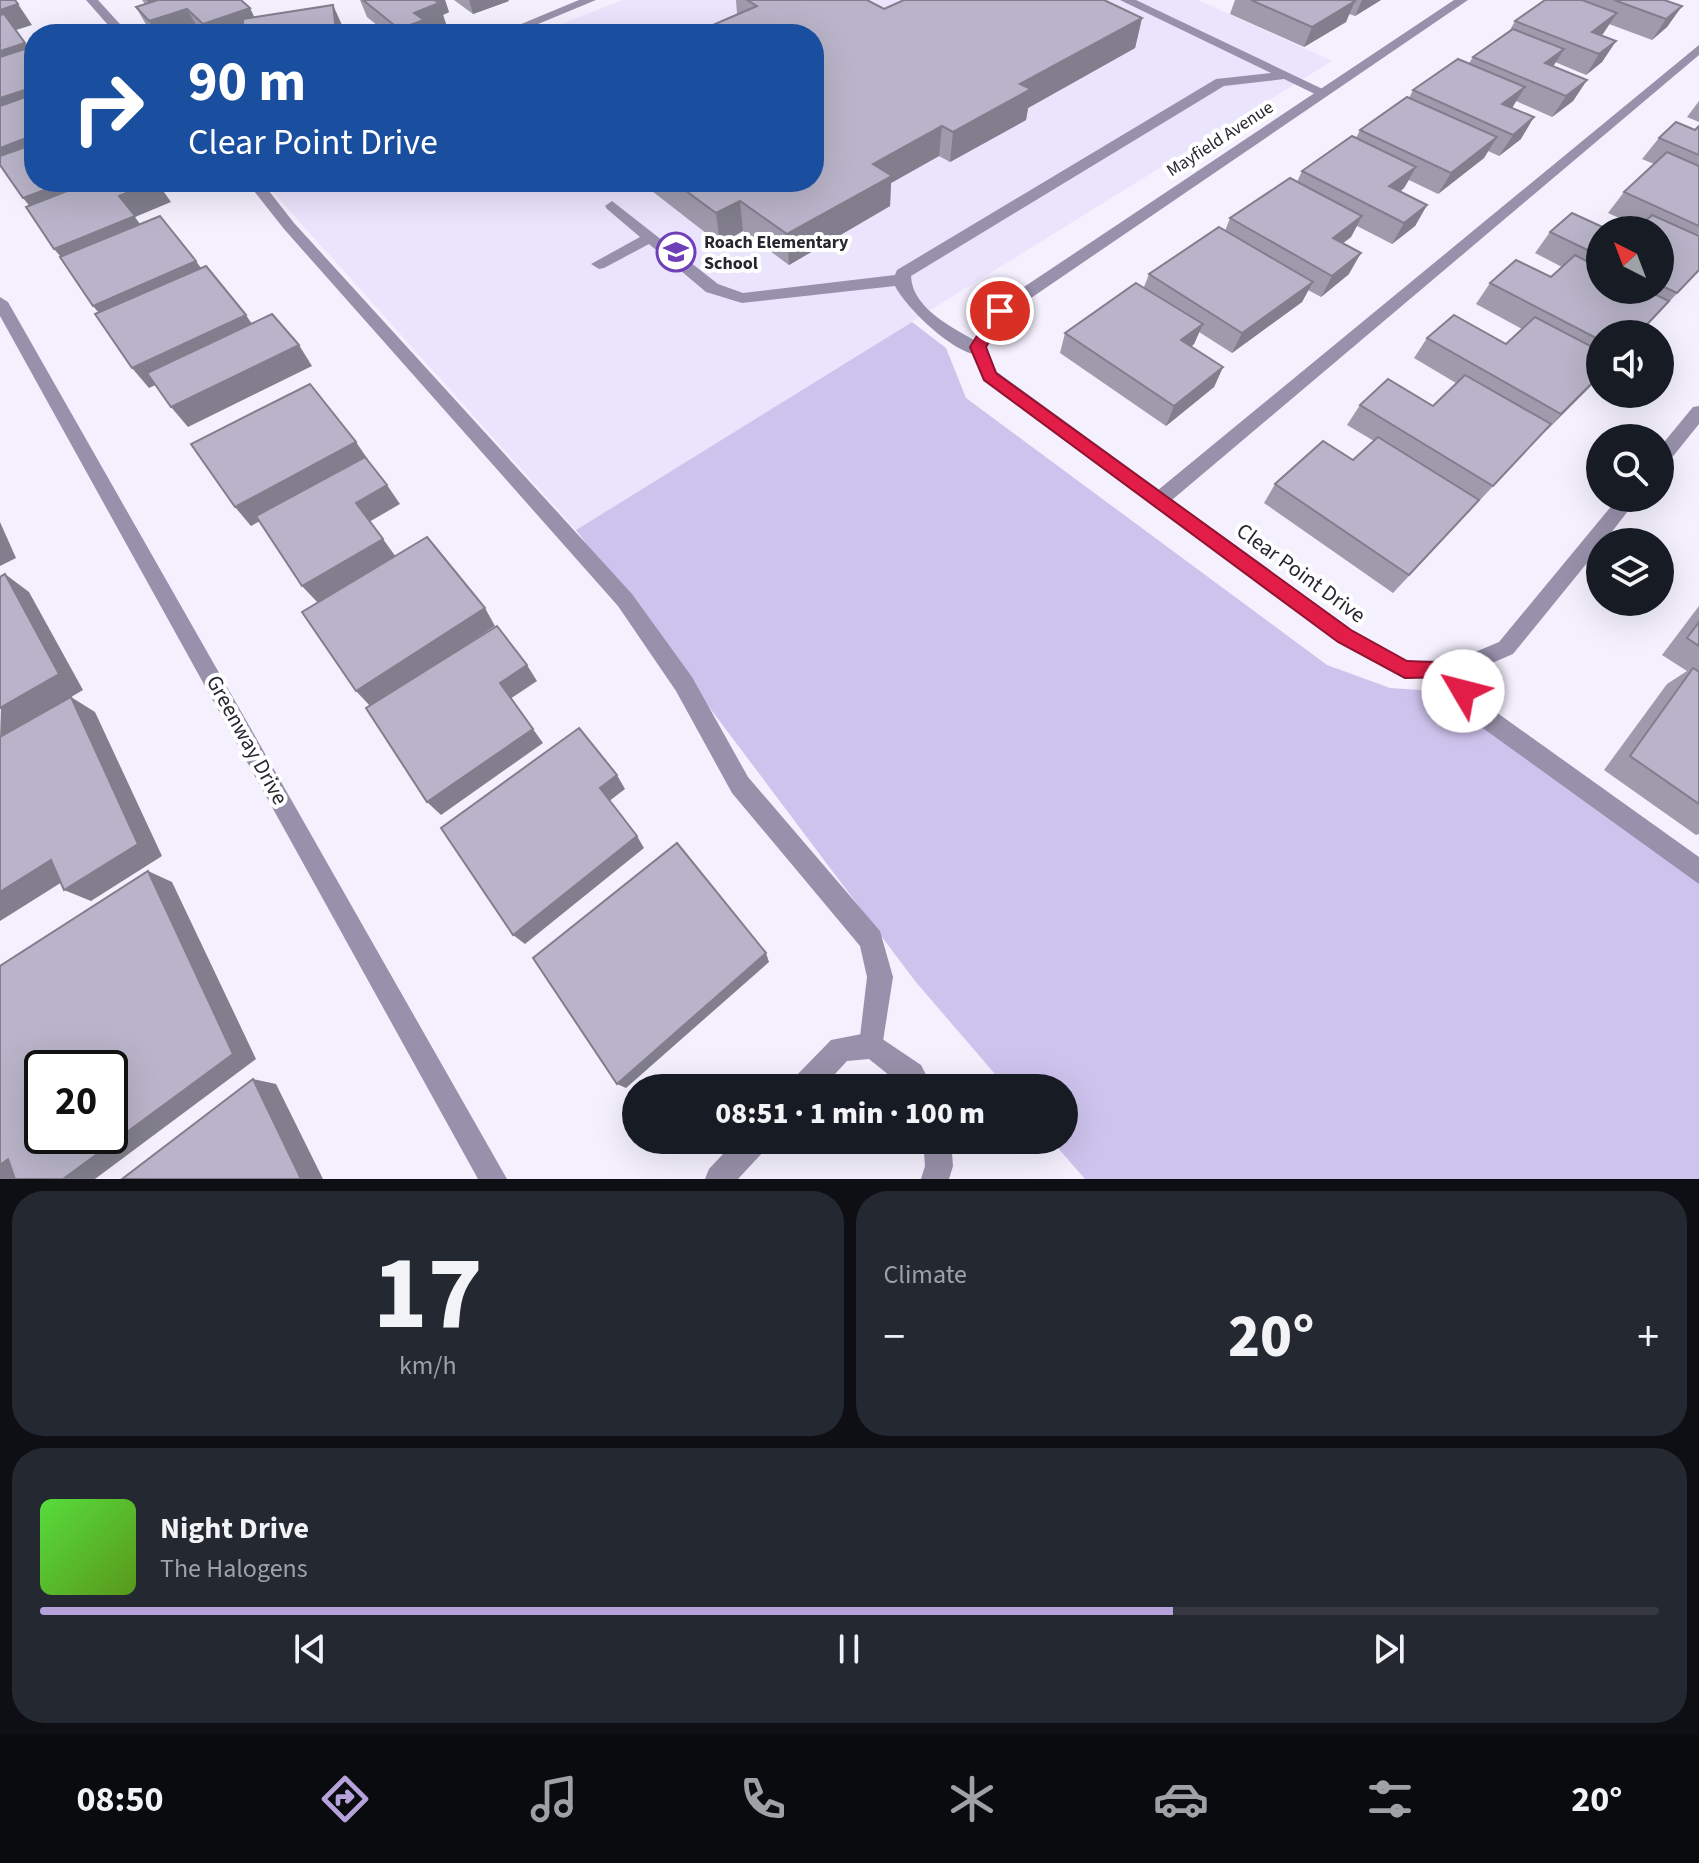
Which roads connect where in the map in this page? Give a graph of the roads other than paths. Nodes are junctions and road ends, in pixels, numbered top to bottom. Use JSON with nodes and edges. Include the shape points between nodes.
{"nodes":[{"id":1,"x":92,"y":0,"type":"edge"},
{"id":2,"x":590,"y":0,"type":"edge"},
{"id":3,"x":1126,"y":0,"type":"edge"},
{"id":4,"x":1462,"y":0,"type":"edge"},
{"id":5,"x":114,"y":24,"type":"edge"},
{"id":6,"x":529,"y":24,"type":"edge"},
{"id":7,"x":1699,"y":49,"type":"edge"},
{"id":8,"x":1285,"y":75,"type":"junction"},
{"id":9,"x":1324,"y":93,"type":"junction"},
{"id":10,"x":262,"y":192,"type":"edge"},
{"id":11,"x":612,"y":206,"type":"dead end"},
{"id":12,"x":650,"y":238,"type":"junction"},
{"id":13,"x":599,"y":264,"type":"dead end"},
{"id":14,"x":901,"y":280,"type":"junction"},
{"id":15,"x":1,"y":305,"type":"edge"},
{"id":16,"x":980,"y":351,"type":"junction"},
{"id":17,"x":1699,"y":412,"type":"edge"},
{"id":18,"x":1674,"y":443,"type":"edge"},
{"id":19,"x":1159,"y":500,"type":"junction"},
{"id":20,"x":1618,"y":512,"type":"edge"},
{"id":21,"x":1445,"y":669,"type":"junction"},
{"id":22,"x":1699,"y":872,"type":"edge"},
{"id":23,"x":872,"y":1045,"type":"junction"},
{"id":24,"x":817,"y":1074,"type":"edge"},
{"id":25,"x":912,"y":1074,"type":"edge"},
{"id":26,"x":742,"y":1154,"type":"edge"},
{"id":27,"x":938,"y":1154,"type":"edge"},
{"id":28,"x":493,"y":1179,"type":"edge"},
{"id":29,"x":719,"y":1179,"type":"edge"},
{"id":30,"x":935,"y":1179,"type":"edge"}],
"edges":[{"from":1,"to":5,"type":"street"},
{"from":2,"to":6,"type":"street"},
{"from":3,"to":8,"type":"street"},
{"from":4,"to":9,"type":"street","name":"Mayfield Avenue"},
{"from":7,"to":19,"type":"street"},
{"from":8,"to":9,"type":"street"},
{"from":8,"to":14,"type":"street","via":[[1221,82],[911,269]]},
{"from":9,"to":16,"type":"street","name":"Mayfield Avenue","via":[[1000,311]]},
{"from":10,"to":23,"type":"street","via":[[625,600],[684,684],[740,785],[871,940],[880,977]]},
{"from":11,"to":12,"type":"street"},
{"from":12,"to":13,"type":"street"},
{"from":12,"to":14,"type":"street","via":[[712,288],[742,298]]},
{"from":14,"to":16,"type":"street","via":[[911,303]]},
{"from":15,"to":28,"type":"street","name":"Greenway Drive"},
{"from":16,"to":19,"type":"street","name":"Clear Point Drive","via":[[990,376]]},
{"from":17,"to":18,"type":"street"},
{"from":19,"to":21,"type":"street","name":"Clear Point Drive","via":[[1345,636],[1405,670]]},
{"from":20,"to":21,"type":"street","name":"Clear Point Drive","via":[[1506,648]]},
{"from":21,"to":22,"type":"street","via":[[1481,714]]},
{"from":23,"to":24,"type":"street","via":[[840,1049]]},
{"from":23,"to":25,"type":"street"},
{"from":26,"to":29,"type":"street"},
{"from":27,"to":30,"type":"street"}]}
